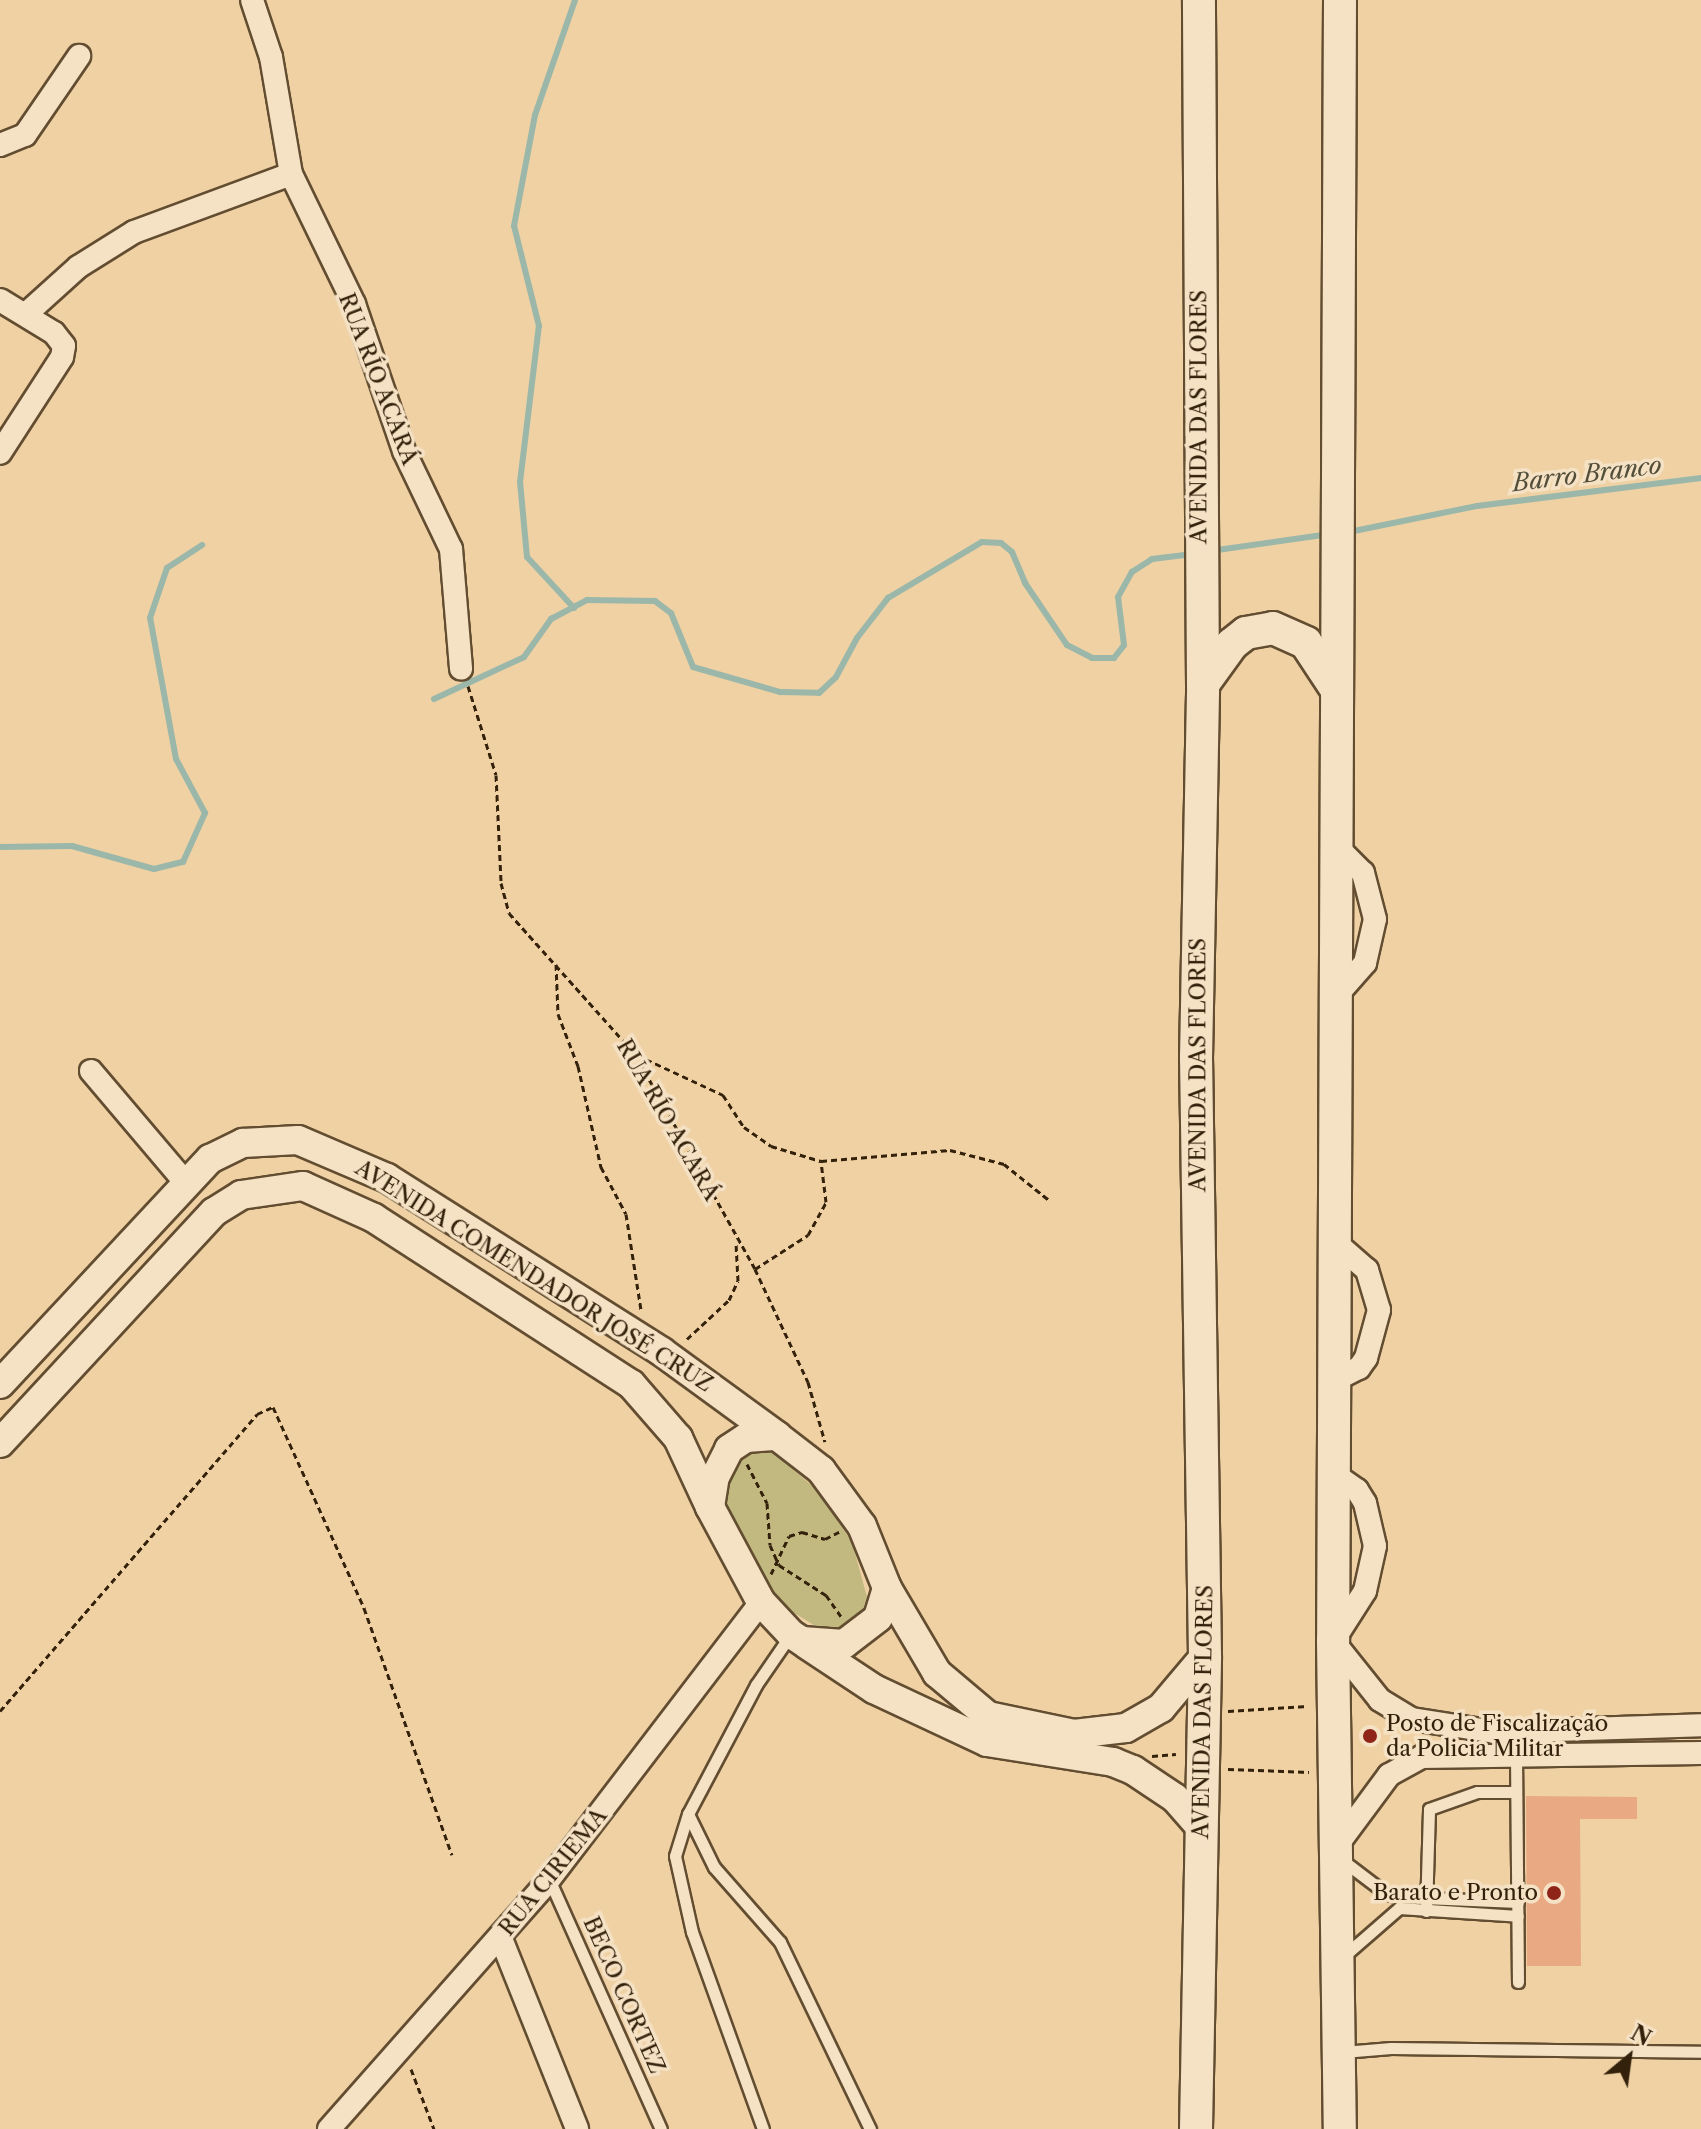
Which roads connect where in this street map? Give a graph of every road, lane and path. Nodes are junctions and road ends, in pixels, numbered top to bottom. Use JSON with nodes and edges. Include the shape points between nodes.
{"nodes":[{"id":1,"x":252,"y":0,"type":"edge"},
{"id":2,"x":1199,"y":0,"type":"edge"},
{"id":3,"x":1340,"y":0,"type":"edge"},
{"id":4,"x":79,"y":56,"type":"dead end"},
{"id":5,"x":0,"y":145,"type":"edge"},
{"id":6,"x":291,"y":174,"type":"junction"},
{"id":7,"x":0,"y":300,"type":"edge"},
{"id":8,"x":26,"y":314,"type":"junction"},
{"id":9,"x":0,"y":453,"type":"edge"},
{"id":10,"x":461,"y":669,"type":"dead end"},
{"id":11,"x":1203,"y":684,"type":"junction"},
{"id":12,"x":1337,"y":690,"type":"junction"},
{"id":13,"x":476,"y":706,"type":"dead end"},
{"id":14,"x":556,"y":964,"type":"junction"},
{"id":15,"x":635,"y":1054,"type":"junction"},
{"id":16,"x":91,"y":1071,"type":"dead end"},
{"id":17,"x":821,"y":1161,"type":"junction"},
{"id":18,"x":185,"y":1182,"type":"junction"},
{"id":19,"x":1049,"y":1200,"type":"dead end"},
{"id":20,"x":735,"y":1240,"type":"junction"},
{"id":21,"x":1335,"y":1242,"type":"junction"},
{"id":22,"x":755,"y":1269,"type":"junction"},
{"id":23,"x":654,"y":1347,"type":"junction"},
{"id":24,"x":1335,"y":1380,"type":"junction"},
{"id":25,"x":0,"y":1384,"type":"edge"},
{"id":26,"x":777,"y":1436,"type":"junction"},
{"id":27,"x":0,"y":1443,"type":"edge"},
{"id":28,"x":736,"y":1443,"type":"junction"},
{"id":29,"x":833,"y":1485,"type":"junction"},
{"id":30,"x":710,"y":1507,"type":"junction"},
{"id":31,"x":862,"y":1526,"type":"junction"},
{"id":32,"x":779,"y":1565,"type":"junction"},
{"id":33,"x":887,"y":1588,"type":"junction"},
{"id":34,"x":758,"y":1596,"type":"junction"},
{"id":35,"x":796,"y":1637,"type":"junction"},
{"id":36,"x":856,"y":1637,"type":"junction"},
{"id":37,"x":1333,"y":1641,"type":"junction"},
{"id":38,"x":1205,"y":1656,"type":"junction"},
{"id":39,"x":1335,"y":1704,"type":"junction"},
{"id":40,"x":0,"y":1711,"type":"edge"},
{"id":41,"x":1204,"y":1713,"type":"junction"},
{"id":42,"x":1701,"y":1725,"type":"edge"},
{"id":43,"x":1701,"y":1753,"type":"edge"},
{"id":44,"x":1516,"y":1755,"type":"junction"},
{"id":45,"x":1203,"y":1768,"type":"junction"},
{"id":46,"x":1133,"y":1770,"type":"junction"},
{"id":47,"x":1337,"y":1773,"type":"junction"},
{"id":48,"x":1516,"y":1792,"type":"junction"},
{"id":49,"x":688,"y":1814,"type":"junction"},
{"id":50,"x":1201,"y":1828,"type":"junction"},
{"id":51,"x":1338,"y":1851,"type":"junction"},
{"id":52,"x":452,"y":1855,"type":"dead end"},
{"id":53,"x":549,"y":1879,"type":"junction"},
{"id":54,"x":1426,"y":1898,"type":"junction"},
{"id":55,"x":1472,"y":1899,"type":"junction"},
{"id":56,"x":1518,"y":1902,"type":"junction"},
{"id":57,"x":1426,"y":1911,"type":"junction"},
{"id":58,"x":1472,"y":1913,"type":"junction"},
{"id":59,"x":1518,"y":1916,"type":"junction"},
{"id":60,"x":500,"y":1936,"type":"junction"},
{"id":61,"x":1339,"y":1961,"type":"junction"},
{"id":62,"x":1518,"y":1982,"type":"dead end"},
{"id":63,"x":402,"y":2046,"type":"junction"},
{"id":64,"x":1701,"y":2052,"type":"edge"},
{"id":65,"x":1342,"y":2053,"type":"junction"},
{"id":66,"x":329,"y":2129,"type":"edge"},
{"id":67,"x":434,"y":2129,"type":"edge"},
{"id":68,"x":577,"y":2129,"type":"edge"},
{"id":69,"x":661,"y":2129,"type":"edge"},
{"id":70,"x":763,"y":2129,"type":"edge"},
{"id":71,"x":870,"y":2129,"type":"edge"},
{"id":72,"x":1196,"y":2129,"type":"edge"},
{"id":73,"x":1340,"y":2129,"type":"edge"}],
"edges":[{"from":1,"to":6,"type":"street","name":"RUA RÍO ACARÁ","via":[[271,57]]},
{"from":2,"to":11,"type":"main road","name":"AVENIDA DAS FLORES"},
{"from":3,"to":12,"type":"main road"},
{"from":4,"to":5,"type":"street","via":[[25,135]]},
{"from":6,"to":8,"type":"street","via":[[112,243]]},
{"from":6,"to":10,"type":"street","name":"RUA RÍO ACARÁ","via":[[354,304],[404,451],[451,549]]},
{"from":7,"to":8,"type":"street"},
{"from":8,"to":9,"type":"street","via":[[64,346],[62,357]]},
{"from":11,"to":12,"type":"main road","via":[[1232,644],[1246,633],[1273,628],[1306,643]]},
{"from":11,"to":38,"type":"main road","name":"AVENIDA DAS FLORES","via":[[1196,1058]]},
{"from":12,"to":21,"type":"main road"},
{"from":13,"to":14,"type":"path","name":"RUA RÍO ACARÁ","via":[[496,775],[504,901],[518,927]]},
{"from":14,"to":15,"type":"path","name":"RUA RÍO ACARÁ"},
{"from":14,"to":23,"type":"path","via":[[558,1014],[578,1066],[601,1167],[626,1214]]},
{"from":15,"to":17,"type":"path","via":[[723,1095],[744,1127],[771,1146]]},
{"from":15,"to":20,"type":"path","name":"RUA RÍO ACARÁ"},
{"from":16,"to":18,"type":"street"},
{"from":17,"to":19,"type":"path","via":[[950,1150],[1004,1164]]},
{"from":17,"to":22,"type":"path","via":[[826,1202],[808,1235]]},
{"from":18,"to":23,"type":"street","name":"AVENIDA COMENDADOR JOSÉ CRUZ","via":[[226,1148],[254,1141],[298,1140],[333,1151],[387,1178]]},
{"from":18,"to":25,"type":"street","name":"AVENIDA COMENDADOR JOSÉ CRUZ"},
{"from":20,"to":22,"type":"path","name":"RUA RÍO ACARÁ"},
{"from":20,"to":23,"type":"path","name":"RUA RÍO ACARÁ","via":[[738,1281],[729,1300],[712,1321]]},
{"from":21,"to":24,"type":"main road"},
{"from":21,"to":24,"type":"street","via":[[1367,1270],[1379,1310],[1366,1358],[1359,1368]]},
{"from":22,"to":29,"type":"path","name":"RUA RÍO ACARÁ","via":[[816,1403]]},
{"from":23,"to":26,"type":"street","name":"AVENIDA COMENDADOR JOSÉ CRUZ"},
{"from":24,"to":37,"type":"main road"},
{"from":26,"to":28,"type":"street"},
{"from":26,"to":29,"type":"street","name":"AVENIDA COMENDADOR JOSÉ CRUZ"},
{"from":27,"to":30,"type":"street","name":"AVENIDA COMENDADOR JOSÉ CRUZ","via":[[214,1212],[241,1195],[303,1186],[374,1218],[631,1384],[678,1438]]},
{"from":28,"to":30,"type":"street","via":[[715,1477]]},
{"from":28,"to":32,"type":"path","via":[[767,1503],[770,1545]]},
{"from":29,"to":31,"type":"street","name":"AVENIDA COMENDADOR JOSÉ CRUZ"},
{"from":30,"to":34,"type":"street","name":"AVENIDA COMENDADOR JOSÉ CRUZ"},
{"from":31,"to":32,"type":"path","via":[[825,1539],[802,1532],[789,1536]]},
{"from":31,"to":33,"type":"street","name":"AVENIDA COMENDADOR JOSÉ CRUZ"},
{"from":32,"to":34,"type":"path"},
{"from":32,"to":36,"type":"path","via":[[826,1595]]},
{"from":33,"to":36,"type":"street","via":[[878,1618]]},
{"from":33,"to":38,"type":"street","via":[[916,1641],[956,1695],[1015,1726],[1074,1734],[1126,1728],[1150,1717]]},
{"from":34,"to":35,"type":"street","name":"AVENIDA COMENDADOR JOSÉ CRUZ"},
{"from":34,"to":53,"type":"street","name":"RUA CIRIEMA"},
{"from":35,"to":36,"type":"street","via":[[827,1646]]},
{"from":35,"to":46,"type":"street","via":[[874,1689],[987,1742],[1113,1762]]},
{"from":35,"to":49,"type":"lane","via":[[756,1685]]},
{"from":37,"to":39,"type":"main road"},
{"from":37,"to":42,"type":"street","via":[[1380,1700],[1412,1719],[1495,1732]]},
{"from":38,"to":41,"type":"main road","name":"AVENIDA DAS FLORES"},
{"from":39,"to":41,"type":"path"},
{"from":39,"to":47,"type":"main road"},
{"from":40,"to":52,"type":"path","via":[[257,1414],[273,1407],[364,1608]]},
{"from":41,"to":45,"type":"main road","name":"AVENIDA DAS FLORES"},
{"from":43,"to":44,"type":"street"},
{"from":44,"to":48,"type":"lane"},
{"from":44,"to":51,"type":"street","via":[[1448,1755],[1403,1764],[1369,1795]]},
{"from":45,"to":46,"type":"path","via":[[1169,1753],[1149,1757]]},
{"from":45,"to":47,"type":"path"},
{"from":45,"to":50,"type":"main road","name":"AVENIDA DAS FLORES"},
{"from":46,"to":50,"type":"street","via":[[1175,1798]]},
{"from":47,"to":51,"type":"main road"},
{"from":48,"to":54,"type":"lane","via":[[1473,1794],[1429,1809]]},
{"from":48,"to":56,"type":"lane"},
{"from":49,"to":70,"type":"lane","via":[[675,1856],[679,1891]]},
{"from":49,"to":71,"type":"lane","via":[[714,1867],[780,1942]]},
{"from":50,"to":72,"type":"main road","name":"AVENIDA DAS FLORES"},
{"from":51,"to":54,"type":"lane","via":[[1387,1894]]},
{"from":51,"to":61,"type":"main road"},
{"from":53,"to":60,"type":"street","name":"RUA CIRIEMA"},
{"from":53,"to":69,"type":"lane","name":"BECO CORTEZ"},
{"from":54,"to":55,"type":"lane"},
{"from":54,"to":57,"type":"lane"},
{"from":55,"to":56,"type":"lane"},
{"from":55,"to":58,"type":"lane"},
{"from":56,"to":59,"type":"lane"},
{"from":57,"to":58,"type":"lane"},
{"from":57,"to":61,"type":"lane","via":[[1399,1908],[1388,1914]]},
{"from":58,"to":59,"type":"lane"},
{"from":59,"to":62,"type":"lane"},
{"from":60,"to":63,"type":"street","name":"RUA CIRIEMA"},
{"from":60,"to":68,"type":"street"},
{"from":61,"to":65,"type":"main road"},
{"from":63,"to":66,"type":"street","name":"RUA CIRIEMA"},
{"from":63,"to":67,"type":"path"},
{"from":64,"to":65,"type":"lane","via":[[1391,2048]]},
{"from":65,"to":73,"type":"main road"}]}
